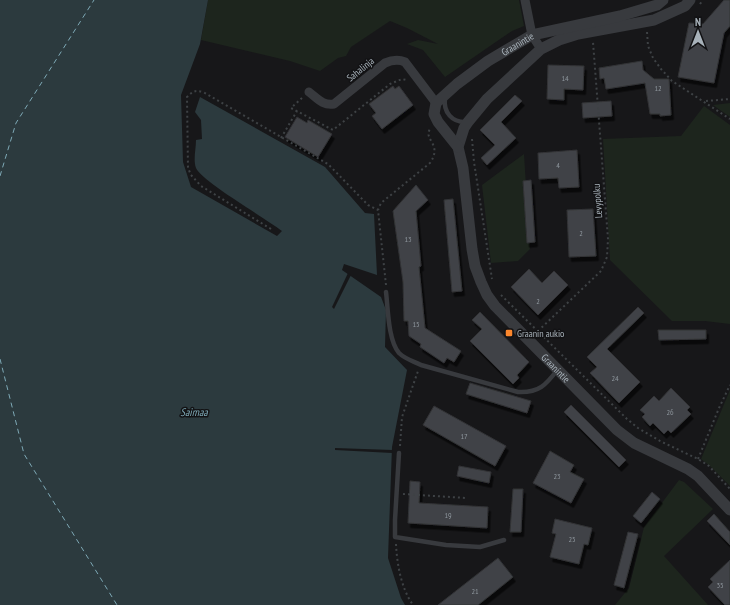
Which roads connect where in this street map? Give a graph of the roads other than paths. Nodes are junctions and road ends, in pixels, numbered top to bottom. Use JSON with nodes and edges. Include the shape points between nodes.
{"nodes":[{"id":1,"x":526,"y":0,"type":"edge"},
{"id":2,"x":663,"y":0,"type":"edge"},
{"id":3,"x":690,"y":0,"type":"edge"},
{"id":4,"x":532,"y":36,"type":"junction"},
{"id":5,"x":541,"y":49,"type":"junction"},
{"id":6,"x":309,"y":92,"type":"road end"},
{"id":7,"x":446,"y":94,"type":"junction"},
{"id":8,"x":436,"y":103,"type":"junction"},
{"id":9,"x":468,"y":122,"type":"junction"},
{"id":10,"x":458,"y":147,"type":"junction"},
{"id":11,"x":386,"y":292,"type":"road end"},
{"id":12,"x":558,"y":369,"type":"junction"},
{"id":13,"x":399,"y":452,"type":"road end"},
{"id":14,"x":730,"y":510,"type":"edge"},
{"id":15,"x":504,"y":540,"type":"dead end"}],
"edges":[{"from":1,"to":4,"type":"street"},
{"from":2,"to":4,"type":"street","name":"Graanintie","via":[[657,5],[620,16]]},
{"from":3,"to":5,"type":"street","name":"Graanintie","via":[[685,6],[654,20],[578,34]]},
{"from":4,"to":5,"type":"street"},
{"from":4,"to":7,"type":"street","name":"Graanintie","via":[[488,60]]},
{"from":5,"to":9,"type":"street","name":"Graanintie","via":[[488,99]]},
{"from":6,"to":8,"type":"street","name":"Sahalinja","via":[[323,103],[334,104],[385,63],[401,60]]},
{"from":7,"to":8,"type":"street","name":"Graanintie"},
{"from":7,"to":9,"type":"lane","via":[[445,102],[449,116],[454,120]]},
{"from":8,"to":10,"type":"street","name":"Graanintie","via":[[434,114]]},
{"from":9,"to":10,"type":"street","name":"Graanintie"},
{"from":10,"to":12,"type":"street","name":"Graanintie","via":[[463,168],[472,249],[481,282],[495,306]]},
{"from":11,"to":12,"type":"lane","via":[[395,348],[406,359],[529,393],[546,384]]},
{"from":12,"to":14,"type":"street","name":"Graanintie","via":[[617,430],[634,443],[698,476]]},
{"from":13,"to":15,"type":"lane","via":[[396,537],[446,545],[480,547]]}]}
